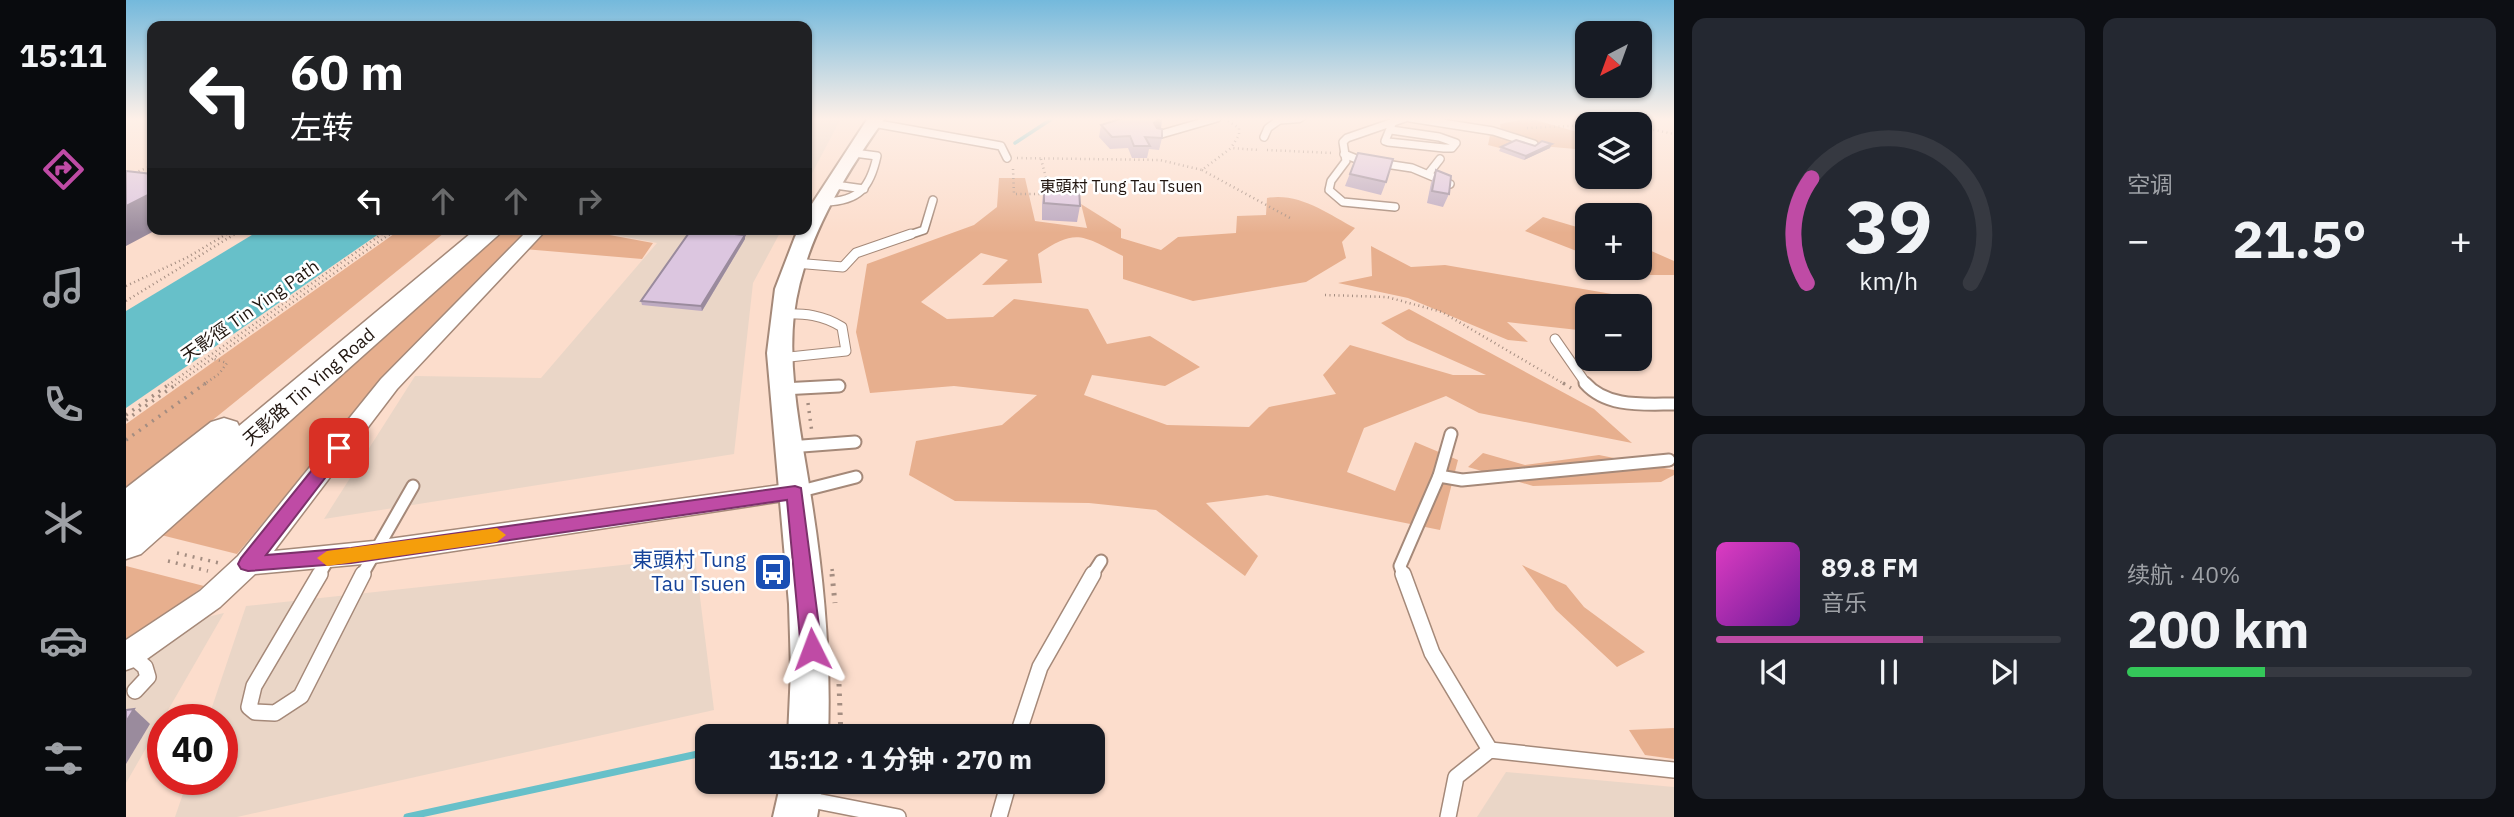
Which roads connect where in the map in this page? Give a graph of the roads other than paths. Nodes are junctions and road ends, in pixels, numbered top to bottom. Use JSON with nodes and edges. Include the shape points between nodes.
{"nodes":[{"id":1,"x":852,"y":156,"type":"edge"},
{"id":2,"x":877,"y":156,"type":"edge"},
{"id":3,"x":1345,"y":156,"type":"edge"},
{"id":4,"x":1349,"y":156,"type":"edge"},
{"id":5,"x":1440,"y":159,"type":"dead end"},
{"id":6,"x":1429,"y":173,"type":"junction"},
{"id":7,"x":1450,"y":184,"type":"edge"},
{"id":8,"x":864,"y":189,"type":"junction"},
{"id":9,"x":830,"y":193,"type":"junction"},
{"id":10,"x":933,"y":201,"type":"dead end"},
{"id":11,"x":1395,"y":207,"type":"dead end"},
{"id":12,"x":812,"y":229,"type":"edge"},
{"id":13,"x":457,"y":235,"type":"edge"},
{"id":14,"x":485,"y":235,"type":"edge"},
{"id":15,"x":533,"y":235,"type":"edge"},
{"id":16,"x":809,"y":235,"type":"edge"},
{"id":17,"x":795,"y":263,"type":"junction"},
{"id":18,"x":782,"y":314,"type":"junction"},
{"id":19,"x":1555,"y":339,"type":"dead end"},
{"id":20,"x":780,"y":358,"type":"junction"},
{"id":21,"x":839,"y":386,"type":"dead end"},
{"id":22,"x":794,"y":388,"type":"junction"},
{"id":23,"x":1674,"y":404,"type":"edge"},
{"id":24,"x":1451,"y":434,"type":"dead end"},
{"id":25,"x":855,"y":442,"type":"dead end"},
{"id":26,"x":801,"y":446,"type":"junction"},
{"id":27,"x":1670,"y":460,"type":"dead end"},
{"id":28,"x":1439,"y":476,"type":"junction"},
{"id":29,"x":856,"y":477,"type":"dead end"},
{"id":30,"x":413,"y":486,"type":"dead end"},
{"id":31,"x":795,"y":492,"type":"junction"},
{"id":32,"x":126,"y":509,"type":"edge"},
{"id":33,"x":126,"y":543,"type":"edge"},
{"id":34,"x":374,"y":552,"type":"junction"},
{"id":35,"x":329,"y":558,"type":"junction"},
{"id":36,"x":1101,"y":561,"type":"dead end"},
{"id":37,"x":241,"y":570,"type":"junction"},
{"id":38,"x":128,"y":656,"type":"edge"},
{"id":39,"x":135,"y":691,"type":"dead end"},
{"id":40,"x":809,"y":724,"type":"edge"},
{"id":41,"x":1020,"y":724,"type":"edge"},
{"id":42,"x":1490,"y":750,"type":"junction"},
{"id":43,"x":1674,"y":770,"type":"edge"},
{"id":44,"x":1006,"y":794,"type":"edge"},
{"id":45,"x":799,"y":799,"type":"edge"},
{"id":46,"x":898,"y":817,"type":"edge"},
{"id":47,"x":999,"y":817,"type":"edge"},
{"id":48,"x":1448,"y":817,"type":"edge"}],
"edges":[{"from":1,"to":9,"type":"street"},
{"from":2,"to":8,"type":"lane"},
{"from":3,"to":11,"type":"lane","via":[[1329,190],[1343,202]]},
{"from":4,"to":6,"type":"lane"},
{"from":5,"to":6,"type":"lane"},
{"from":6,"to":7,"type":"lane"},
{"from":8,"to":9,"type":"lane"},
{"from":8,"to":9,"type":"lane","via":[[851,202]]},
{"from":9,"to":12,"type":"street"},
{"from":10,"to":17,"type":"lane","via":[[924,230],[856,253],[843,267]]},
{"from":13,"to":32,"type":"main road","name":"天影路 Tin Ying Road"},
{"from":14,"to":33,"type":"main road","name":"天影路 Tin Ying Road"},
{"from":15,"to":37,"type":"street","via":[[388,384]]},
{"from":16,"to":17,"type":"street"},
{"from":17,"to":18,"type":"street"},
{"from":18,"to":20,"type":"street"},
{"from":18,"to":20,"type":"lane","via":[[827,317],[842,327],[846,351]]},
{"from":19,"to":23,"type":"lane","via":[[1596,396],[1616,403]]},
{"from":20,"to":22,"type":"street"},
{"from":21,"to":22,"type":"lane"},
{"from":22,"to":26,"type":"street"},
{"from":24,"to":28,"type":"lane"},
{"from":25,"to":26,"type":"lane"},
{"from":26,"to":31,"type":"street"},
{"from":27,"to":28,"type":"lane","via":[[1462,480]]},
{"from":28,"to":42,"type":"lane","via":[[1400,566],[1432,653]]},
{"from":29,"to":31,"type":"lane"},
{"from":30,"to":34,"type":"lane"},
{"from":31,"to":34,"type":"street"},
{"from":31,"to":40,"type":"street","via":[[810,612]]},
{"from":34,"to":35,"type":"street"},
{"from":34,"to":35,"type":"lane","via":[[301,695],[280,710],[264,716],[254,713],[249,707],[254,686]]},
{"from":35,"to":37,"type":"street"},
{"from":36,"to":41,"type":"lane","via":[[1044,655]]},
{"from":37,"to":38,"type":"street","via":[[209,599]]},
{"from":38,"to":39,"type":"lane","via":[[145,667],[148,677]]},
{"from":42,"to":43,"type":"lane"},
{"from":42,"to":48,"type":"lane","via":[[1456,777]]},
{"from":44,"to":47,"type":"lane"},
{"from":45,"to":46,"type":"lane","via":[[841,803]]}]}
